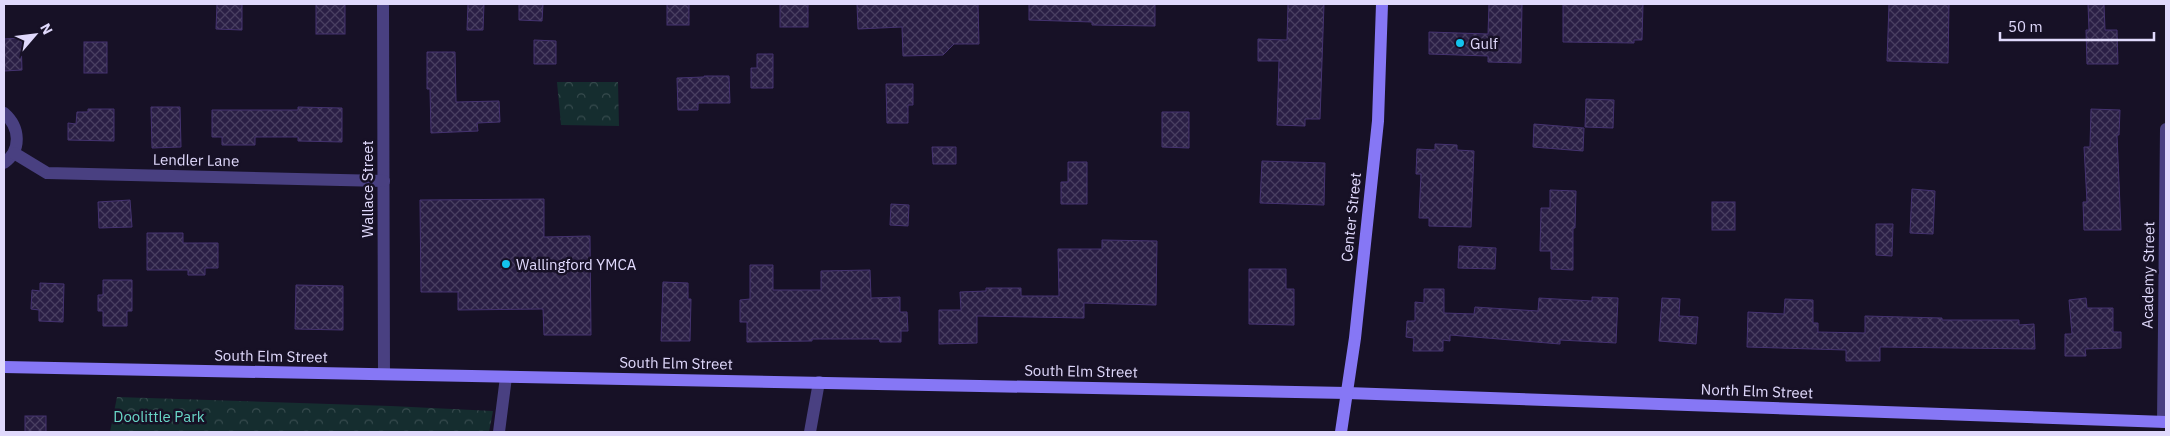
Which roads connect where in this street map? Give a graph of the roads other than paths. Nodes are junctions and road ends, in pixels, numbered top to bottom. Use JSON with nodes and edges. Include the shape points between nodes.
{"nodes":[{"id":1,"x":383,"y":4,"type":"edge"},
{"id":2,"x":1382,"y":4,"type":"edge"},
{"id":3,"x":4,"y":114,"type":"edge"},
{"id":4,"x":2166,"y":129,"type":"edge"},
{"id":5,"x":14,"y":153,"type":"junction"},
{"id":6,"x":4,"y":164,"type":"edge"},
{"id":7,"x":384,"y":181,"type":"junction"},
{"id":8,"x":4,"y":367,"type":"edge"},
{"id":9,"x":384,"y":374,"type":"junction"},
{"id":10,"x":506,"y":377,"type":"junction"},
{"id":11,"x":819,"y":382,"type":"junction"},
{"id":12,"x":1347,"y":393,"type":"junction"},
{"id":13,"x":2165,"y":422,"type":"edge"},
{"id":14,"x":498,"y":432,"type":"edge"},
{"id":15,"x":810,"y":432,"type":"edge"},
{"id":16,"x":1341,"y":432,"type":"edge"}],
"edges":[{"from":1,"to":7,"type":"street","name":"Wallace Street"},
{"from":2,"to":12,"type":"main road","name":"Center Street","via":[[1378,121]]},
{"from":3,"to":5,"type":"street","via":[[11,119],[16,130],[18,142]]},
{"from":4,"to":13,"type":"street","name":"Academy Street"},
{"from":5,"to":6,"type":"street"},
{"from":5,"to":7,"type":"street","name":"Lendler Lane","via":[[47,173]]},
{"from":7,"to":9,"type":"street","name":"Wallace Street"},
{"from":8,"to":9,"type":"main road","name":"South Elm Street"},
{"from":9,"to":10,"type":"main road","name":"South Elm Street"},
{"from":10,"to":11,"type":"main road","name":"South Elm Street"},
{"from":10,"to":14,"type":"street"},
{"from":11,"to":12,"type":"main road","name":"South Elm Street"},
{"from":11,"to":15,"type":"street"},
{"from":12,"to":13,"type":"main road","name":"North Elm Street"},
{"from":12,"to":16,"type":"main road","name":"Center Street"}]}
